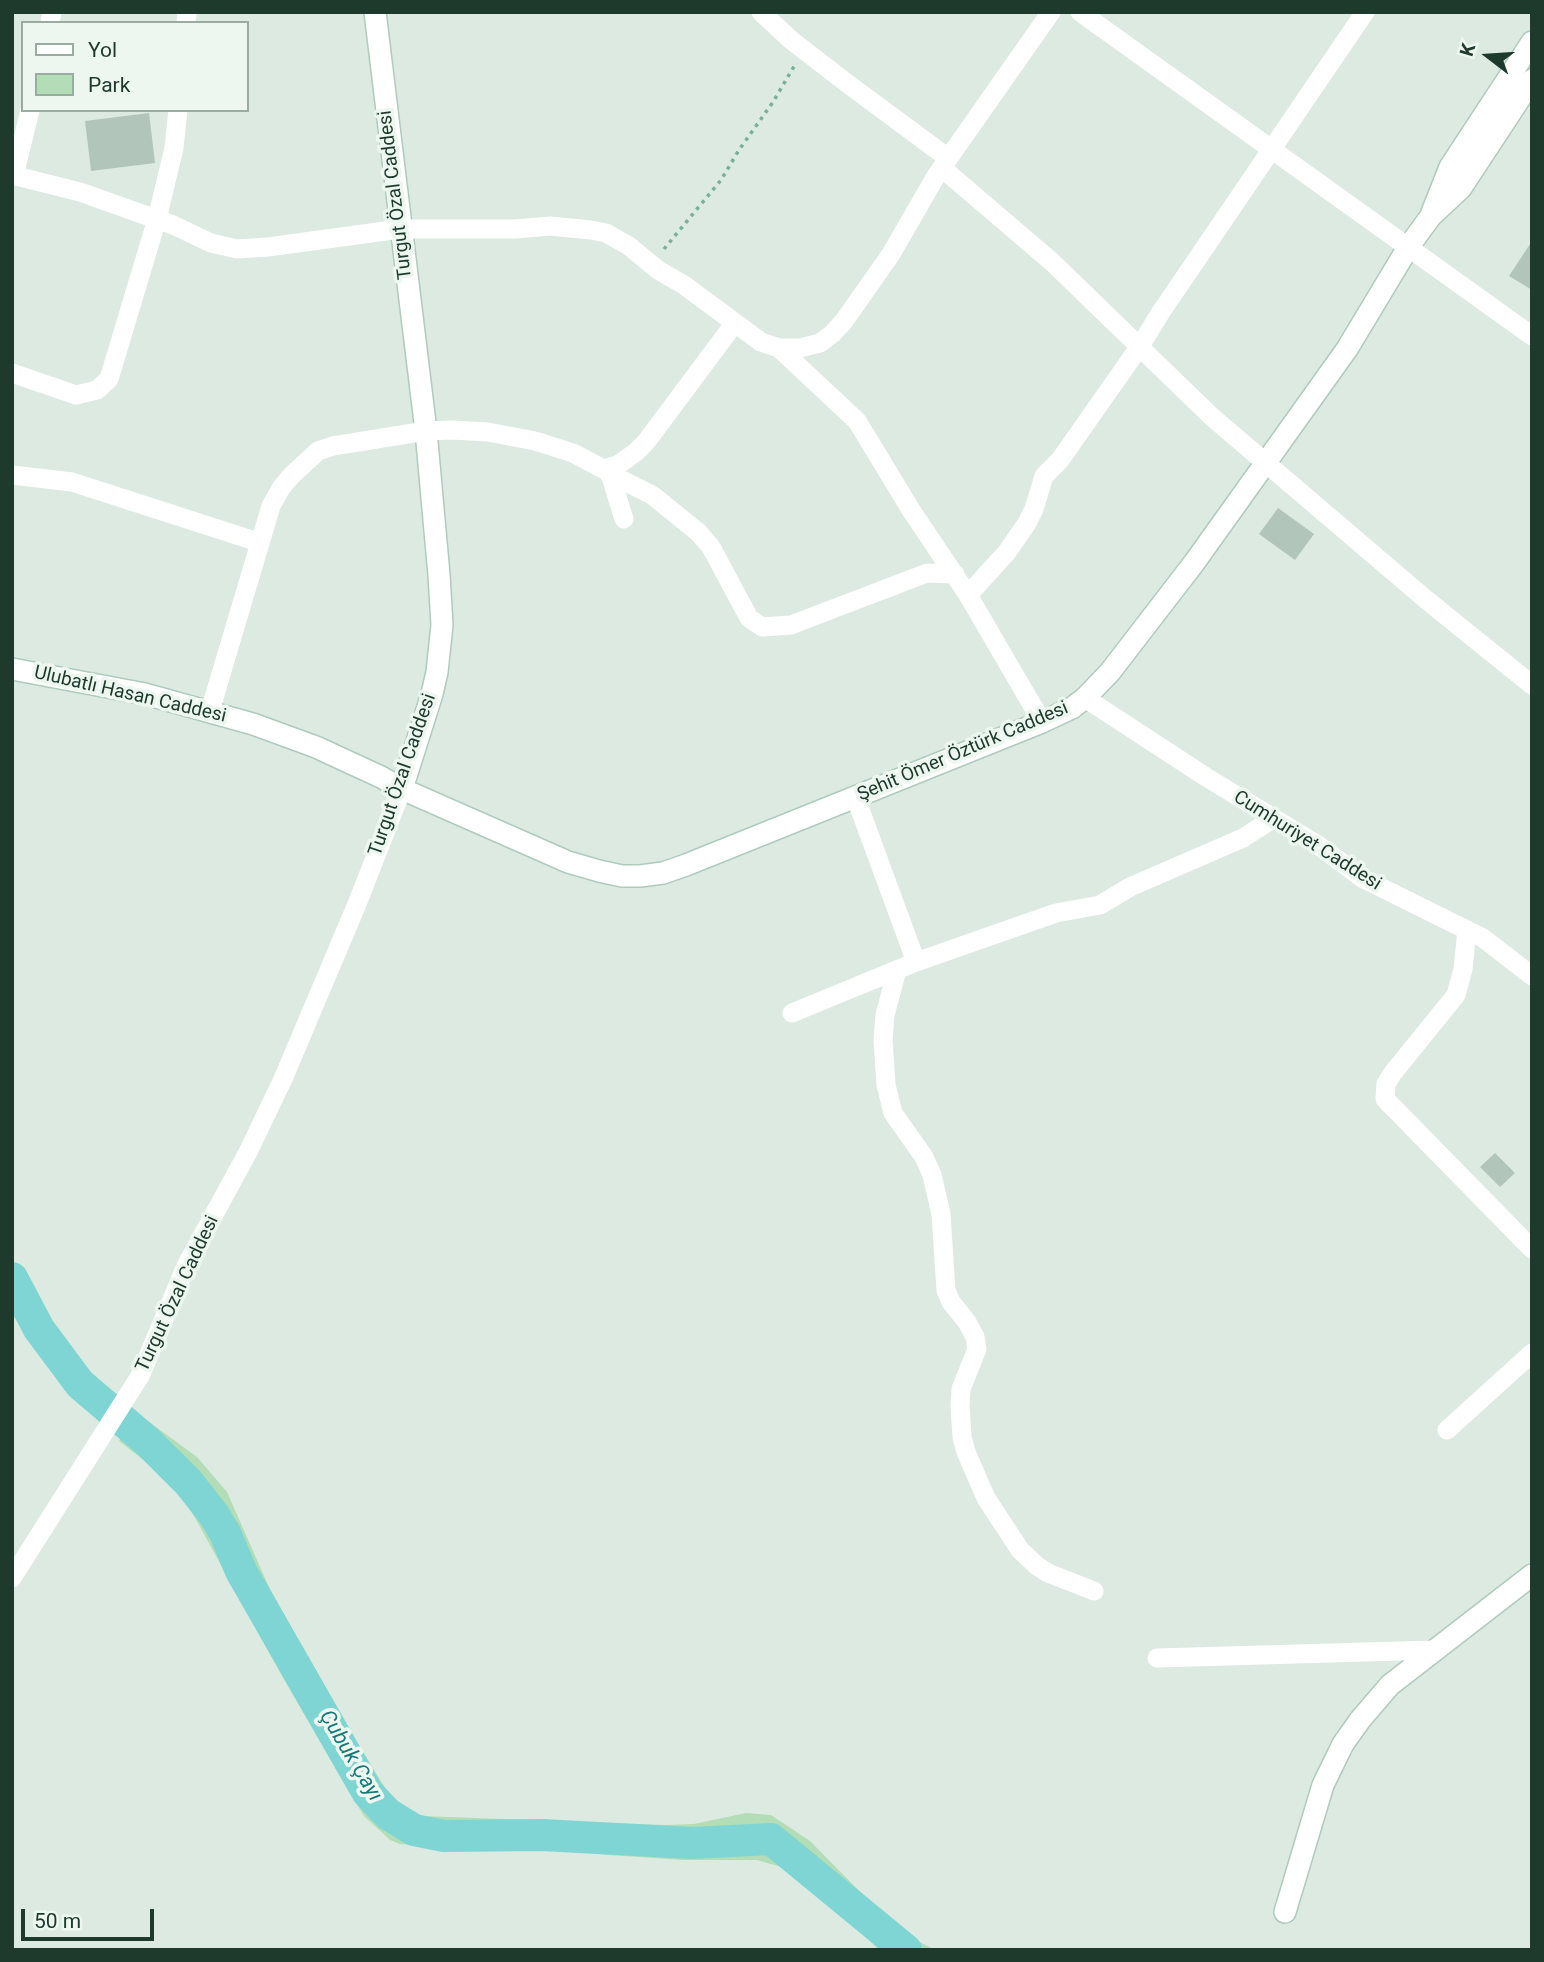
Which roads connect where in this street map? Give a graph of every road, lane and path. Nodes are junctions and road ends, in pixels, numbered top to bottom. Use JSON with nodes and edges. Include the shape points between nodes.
{"nodes":[{"id":1,"x":375,"y":12,"type":"edge"},
{"id":2,"x":761,"y":12,"type":"edge"},
{"id":3,"x":1051,"y":12,"type":"edge"},
{"id":4,"x":1080,"y":12,"type":"edge"},
{"id":5,"x":1365,"y":12,"type":"edge"},
{"id":6,"x":1532,"y":42,"type":"edge"},
{"id":7,"x":803,"y":49,"type":"junction"},
{"id":8,"x":1532,"y":80,"type":"edge"},
{"id":9,"x":29,"y":112,"type":"edge"},
{"id":10,"x":178,"y":112,"type":"edge"},
{"id":11,"x":1273,"y":150,"type":"junction"},
{"id":12,"x":945,"y":163,"type":"junction"},
{"id":13,"x":13,"y":176,"type":"edge"},
{"id":14,"x":1431,"y":216,"type":"junction"},
{"id":15,"x":157,"y":219,"type":"junction"},
{"id":16,"x":400,"y":229,"type":"junction"},
{"id":17,"x":1409,"y":246,"type":"junction"},
{"id":18,"x":664,"y":249,"type":"dead end"},
{"id":19,"x":734,"y":324,"type":"junction"},
{"id":20,"x":1532,"y":336,"type":"edge"},
{"id":21,"x":1140,"y":346,"type":"junction"},
{"id":22,"x":779,"y":348,"type":"junction"},
{"id":23,"x":12,"y":373,"type":"edge"},
{"id":24,"x":426,"y":431,"type":"junction"},
{"id":25,"x":1266,"y":461,"type":"junction"},
{"id":26,"x":607,"y":473,"type":"junction"},
{"id":27,"x":12,"y":475,"type":"edge"},
{"id":28,"x":624,"y":519,"type":"dead end"},
{"id":29,"x":258,"y":542,"type":"junction"},
{"id":30,"x":955,"y":574,"type":"junction"},
{"id":31,"x":968,"y":595,"type":"junction"},
{"id":32,"x":12,"y":669,"type":"edge"},
{"id":33,"x":1532,"y":685,"type":"edge"},
{"id":34,"x":1085,"y":698,"type":"junction"},
{"id":35,"x":210,"y":711,"type":"junction"},
{"id":36,"x":1042,"y":722,"type":"junction"},
{"id":37,"x":402,"y":789,"type":"junction"},
{"id":38,"x":855,"y":796,"type":"junction"},
{"id":39,"x":1275,"y":818,"type":"junction"},
{"id":40,"x":1467,"y":930,"type":"junction"},
{"id":41,"x":916,"y":962,"type":"junction"},
{"id":42,"x":897,"y":970,"type":"junction"},
{"id":43,"x":1532,"y":976,"type":"edge"},
{"id":44,"x":792,"y":1013,"type":"dead end"},
{"id":45,"x":1532,"y":1249,"type":"edge"},
{"id":46,"x":1532,"y":1353,"type":"edge"},
{"id":47,"x":1447,"y":1430,"type":"dead end"},
{"id":48,"x":1532,"y":1575,"type":"edge"},
{"id":49,"x":12,"y":1578,"type":"edge"},
{"id":50,"x":1094,"y":1591,"type":"dead end"},
{"id":51,"x":1436,"y":1650,"type":"junction"},
{"id":52,"x":1157,"y":1658,"type":"dead end"},
{"id":53,"x":1284,"y":1912,"type":"dead end"}],
"edges":[{"from":1,"to":16,"type":"street","name":"Turgut Özal Caddesi"},
{"from":2,"to":7,"type":"street"},
{"from":3,"to":12,"type":"street"},
{"from":4,"to":11,"type":"street"},
{"from":5,"to":11,"type":"street"},
{"from":6,"to":14,"type":"street","name":"Şehit Ömer Öztürk Caddesi","via":[[1450,167]]},
{"from":7,"to":12,"type":"street"},
{"from":7,"to":18,"type":"path","via":[[721,180]]},
{"from":8,"to":14,"type":"street","name":"Şehit Ömer Öztürk Caddesi","via":[[1461,188]]},
{"from":9,"to":13,"type":"street"},
{"from":10,"to":15,"type":"street"},
{"from":11,"to":17,"type":"street"},
{"from":11,"to":21,"type":"street"},
{"from":12,"to":21,"type":"street"},
{"from":12,"to":22,"type":"street","via":[[891,254],[844,321],[820,343]]},
{"from":13,"to":15,"type":"street","via":[[80,192]]},
{"from":14,"to":17,"type":"street","name":"Şehit Ömer Öztürk Caddesi"},
{"from":15,"to":16,"type":"street","via":[[211,243],[237,249]]},
{"from":15,"to":23,"type":"street","via":[[104,385],[76,395]]},
{"from":16,"to":19,"type":"street","via":[[550,226],[606,233]]},
{"from":16,"to":24,"type":"street","name":"Turgut Özal Caddesi"},
{"from":17,"to":20,"type":"street"},
{"from":17,"to":25,"type":"street","name":"Şehit Ömer Öztürk Caddesi","via":[[1347,349]]},
{"from":19,"to":22,"type":"street"},
{"from":19,"to":26,"type":"street","via":[[646,442]]},
{"from":21,"to":25,"type":"street","via":[[1212,417]]},
{"from":21,"to":31,"type":"street","via":[[1044,476],[1034,509],[1007,552]]},
{"from":22,"to":30,"type":"street","via":[[857,421]]},
{"from":24,"to":26,"type":"street","via":[[471,430],[516,437],[573,453]]},
{"from":24,"to":29,"type":"street","via":[[318,451],[281,488]]},
{"from":24,"to":37,"type":"street","name":"Turgut Özal Caddesi","via":[[439,575],[440,649],[432,694]]},
{"from":25,"to":33,"type":"street"},
{"from":25,"to":34,"type":"street","name":"Şehit Ömer Öztürk Caddesi","via":[[1160,607]]},
{"from":26,"to":28,"type":"street"},
{"from":26,"to":30,"type":"street","via":[[652,495],[698,532],[711,547],[749,618],[762,627],[791,625],[927,573]]},
{"from":27,"to":29,"type":"street","via":[[72,482]]},
{"from":29,"to":35,"type":"street"},
{"from":30,"to":31,"type":"street"},
{"from":31,"to":36,"type":"street"},
{"from":32,"to":35,"type":"street","name":"Ulubatlı Hasan Caddesi"},
{"from":34,"to":36,"type":"street","name":"Şehit Ömer Öztürk Caddesi"},
{"from":34,"to":39,"type":"street","name":"Cumhuriyet Caddesi"},
{"from":35,"to":37,"type":"street","name":"Ulubatlı Hasan Caddesi","via":[[316,747]]},
{"from":36,"to":38,"type":"street","name":"Şehit Ömer Öztürk Caddesi"},
{"from":37,"to":38,"type":"street","name":"Şehit Ömer Öztürk Caddesi","via":[[568,862],[622,876],[663,873]]},
{"from":37,"to":49,"type":"street","name":"Turgut Özal Caddesi","via":[[283,1079],[187,1266],[152,1352],[125,1403]]},
{"from":38,"to":41,"type":"street"},
{"from":39,"to":40,"type":"street","name":"Cumhuriyet Caddesi","via":[[1362,878]]},
{"from":39,"to":41,"type":"street","via":[[1243,838],[1130,887],[1100,905],[1056,913]]},
{"from":40,"to":43,"type":"street","name":"Cumhuriyet Caddesi","via":[[1496,946]]},
{"from":40,"to":45,"type":"street","via":[[1455,995],[1392,1074],[1384,1092],[1391,1106]]},
{"from":41,"to":42,"type":"street"},
{"from":42,"to":44,"type":"street"},
{"from":42,"to":50,"type":"street","via":[[885,1016],[886,1085],[893,1113],[932,1175],[941,1214],[946,1290],[975,1337],[976,1349],[961,1389],[960,1422],[966,1451],[986,1498],[1020,1550],[1048,1573]]},
{"from":46,"to":47,"type":"street"},
{"from":48,"to":51,"type":"street"},
{"from":51,"to":52,"type":"street"},
{"from":51,"to":53,"type":"street","via":[[1390,1685],[1343,1744],[1319,1796]]}]}
